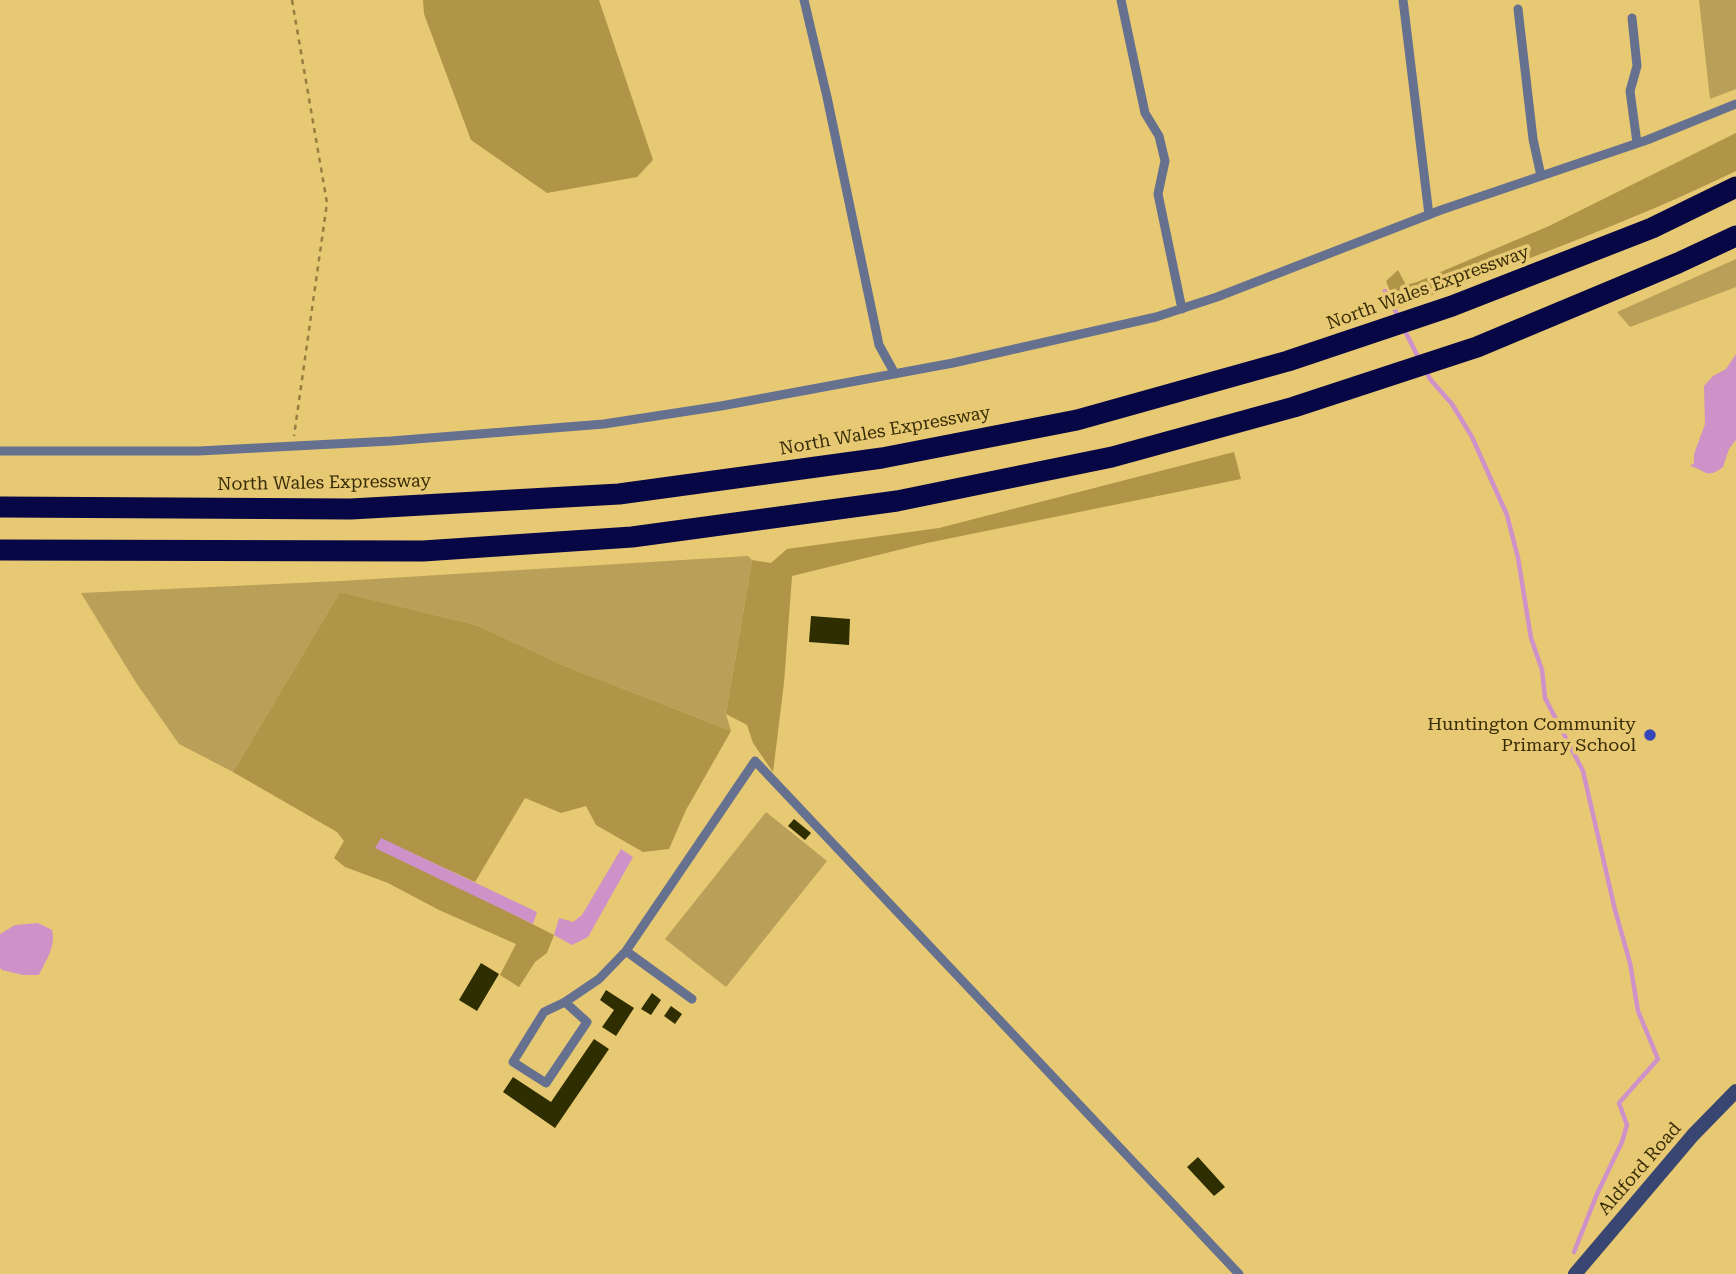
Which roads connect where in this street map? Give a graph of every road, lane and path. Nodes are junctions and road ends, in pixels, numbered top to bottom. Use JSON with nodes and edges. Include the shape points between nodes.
{"nodes":[{"id":1,"x":292,"y":0,"type":"edge"},
{"id":2,"x":804,"y":0,"type":"edge"},
{"id":3,"x":1121,"y":0,"type":"edge"},
{"id":4,"x":1403,"y":0,"type":"edge"},
{"id":5,"x":1518,"y":9,"type":"dead end"},
{"id":6,"x":1632,"y":18,"type":"dead end"},
{"id":7,"x":1736,"y":104,"type":"edge"},
{"id":8,"x":1637,"y":144,"type":"junction"},
{"id":9,"x":1541,"y":176,"type":"junction"},
{"id":10,"x":1736,"y":187,"type":"edge"},
{"id":11,"x":1429,"y":215,"type":"junction"},
{"id":12,"x":1736,"y":236,"type":"edge"},
{"id":13,"x":1182,"y":309,"type":"junction"},
{"id":14,"x":895,"y":374,"type":"junction"},
{"id":15,"x":292,"y":447,"type":"junction"},
{"id":16,"x":0,"y":451,"type":"edge"},
{"id":17,"x":0,"y":507,"type":"edge"},
{"id":18,"x":0,"y":550,"type":"edge"},
{"id":19,"x":626,"y":951,"type":"junction"},
{"id":20,"x":692,"y":999,"type":"dead end"},
{"id":21,"x":565,"y":1002,"type":"junction"},
{"id":22,"x":1736,"y":1091,"type":"edge"},
{"id":23,"x":1239,"y":1274,"type":"edge"},
{"id":24,"x":1575,"y":1274,"type":"edge"}],
"edges":[{"from":1,"to":15,"type":"path","via":[[327,203]]},
{"from":2,"to":14,"type":"lane","via":[[878,345]]},
{"from":3,"to":13,"type":"lane","via":[[1144,113],[1159,136],[1165,161],[1158,194]]},
{"from":4,"to":11,"type":"lane"},
{"from":5,"to":9,"type":"lane"},
{"from":6,"to":8,"type":"lane","via":[[1637,66],[1630,91]]},
{"from":7,"to":8,"type":"lane"},
{"from":8,"to":9,"type":"lane"},
{"from":9,"to":11,"type":"lane"},
{"from":10,"to":17,"type":"highway","name":"North Wales Expressway","via":[[1652,228],[1408,322],[1288,362],[1077,420],[882,458],[619,494],[351,509]]},
{"from":11,"to":13,"type":"lane"},
{"from":12,"to":18,"type":"highway","via":[[1476,347],[1294,407],[1112,457],[897,501],[632,537],[423,551]]},
{"from":13,"to":14,"type":"lane"},
{"from":14,"to":15,"type":"lane","via":[[604,424]]},
{"from":15,"to":16,"type":"lane"},
{"from":19,"to":20,"type":"lane"},
{"from":19,"to":21,"type":"lane","via":[[599,979]]},
{"from":19,"to":23,"type":"lane","via":[[754,761]]},
{"from":21,"to":21,"type":"lane","via":[[544,1012],[513,1062],[546,1083],[587,1022]]},
{"from":22,"to":24,"type":"main road","name":"Aldford Road"}]}
